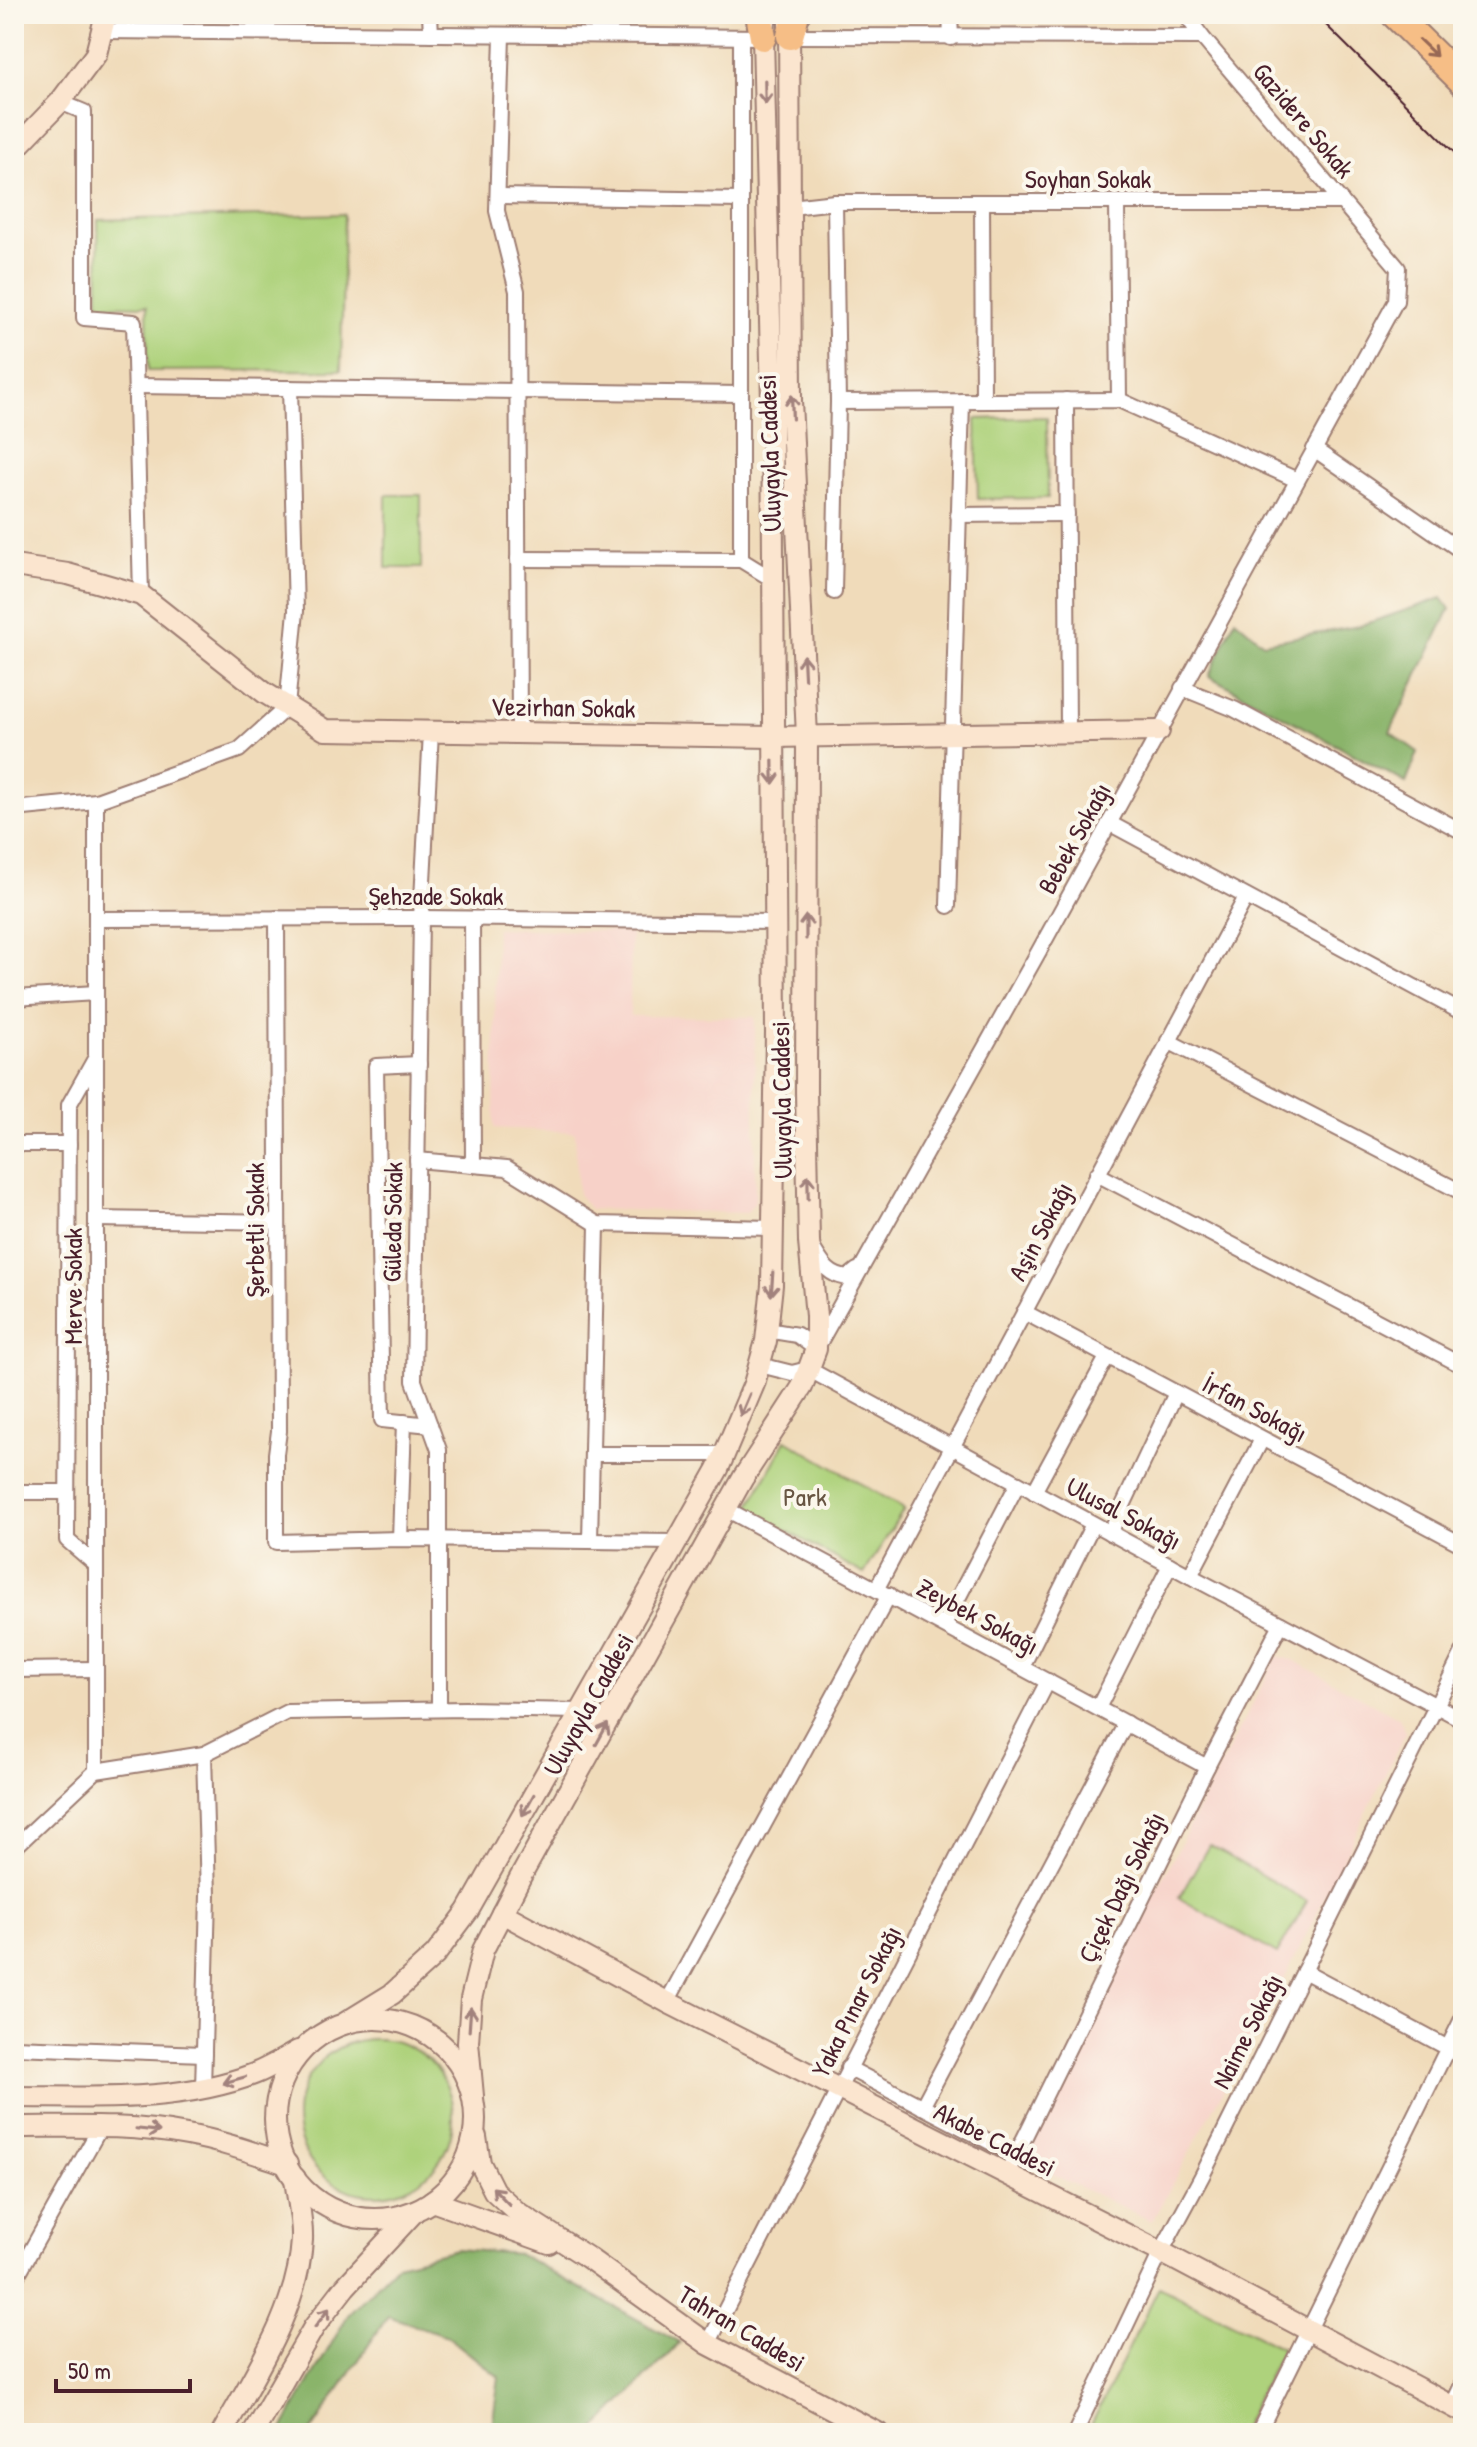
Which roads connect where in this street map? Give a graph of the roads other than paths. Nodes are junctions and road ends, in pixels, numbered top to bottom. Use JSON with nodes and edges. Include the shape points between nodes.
{"nodes":[{"id":1,"x":430,"y":14,"type":"edge"},
{"id":2,"x":950,"y":14,"type":"edge"},
{"id":3,"x":1185,"y":14,"type":"edge"},
{"id":4,"x":1394,"y":14,"type":"edge"},
{"id":5,"x":104,"y":23,"type":"edge"},
{"id":6,"x":772,"y":24,"type":"edge"},
{"id":7,"x":431,"y":34,"type":"junction"},
{"id":8,"x":502,"y":35,"type":"junction"},
{"id":9,"x":1202,"y":37,"type":"junction"},
{"id":10,"x":951,"y":38,"type":"junction"},
{"id":11,"x":1463,"y":82,"type":"edge"},
{"id":12,"x":60,"y":102,"type":"junction"},
{"id":13,"x":14,"y":150,"type":"edge"},
{"id":14,"x":498,"y":196,"type":"junction"},
{"id":15,"x":741,"y":200,"type":"junction"},
{"id":16,"x":835,"y":202,"type":"junction"},
{"id":17,"x":982,"y":202,"type":"junction"},
{"id":18,"x":1117,"y":202,"type":"junction"},
{"id":19,"x":1342,"y":202,"type":"junction"},
{"id":20,"x":791,"y":207,"type":"junction"},
{"id":21,"x":1396,"y":301,"type":"joint"},
{"id":22,"x":136,"y":386,"type":"junction"},
{"id":23,"x":290,"y":388,"type":"junction"},
{"id":24,"x":517,"y":392,"type":"junction"},
{"id":25,"x":741,"y":394,"type":"junction"},
{"id":26,"x":1066,"y":400,"type":"junction"},
{"id":27,"x":1119,"y":400,"type":"junction"},
{"id":28,"x":962,"y":401,"type":"junction"},
{"id":29,"x":983,"y":401,"type":"junction"},
{"id":30,"x":838,"y":402,"type":"junction"},
{"id":31,"x":1314,"y":449,"type":"junction"},
{"id":32,"x":1297,"y":480,"type":"junction"},
{"id":33,"x":1067,"y":514,"type":"junction"},
{"id":34,"x":958,"y":515,"type":"junction"},
{"id":35,"x":1463,"y":552,"type":"edge"},
{"id":36,"x":518,"y":559,"type":"junction"},
{"id":37,"x":741,"y":560,"type":"junction"},
{"id":38,"x":14,"y":566,"type":"edge"},
{"id":39,"x":772,"y":579,"type":"junction"},
{"id":40,"x":834,"y":592,"type":"dead end"},
{"id":41,"x":141,"y":595,"type":"junction"},
{"id":42,"x":1182,"y":688,"type":"junction"},
{"id":43,"x":287,"y":707,"type":"junction"},
{"id":44,"x":1159,"y":731,"type":"junction"},
{"id":45,"x":431,"y":732,"type":"junction"},
{"id":46,"x":1068,"y":732,"type":"junction"},
{"id":47,"x":519,"y":733,"type":"junction"},
{"id":48,"x":951,"y":734,"type":"junction"},
{"id":49,"x":807,"y":736,"type":"junction"},
{"id":50,"x":773,"y":737,"type":"junction"},
{"id":51,"x":96,"y":801,"type":"junction"},
{"id":52,"x":14,"y":809,"type":"edge"},
{"id":53,"x":1109,"y":823,"type":"junction"},
{"id":54,"x":1463,"y":832,"type":"edge"},
{"id":55,"x":1246,"y":897,"type":"junction"},
{"id":56,"x":948,"y":906,"type":"dead end"},
{"id":57,"x":277,"y":918,"type":"junction"},
{"id":58,"x":421,"y":918,"type":"junction"},
{"id":59,"x":96,"y":919,"type":"junction"},
{"id":60,"x":472,"y":919,"type":"junction"},
{"id":61,"x":775,"y":922,"type":"junction"},
{"id":62,"x":96,"y":993,"type":"junction"},
{"id":63,"x":14,"y":998,"type":"edge"},
{"id":64,"x":1463,"y":1013,"type":"edge"},
{"id":65,"x":1168,"y":1041,"type":"junction"},
{"id":66,"x":96,"y":1057,"type":"junction"},
{"id":67,"x":419,"y":1064,"type":"junction"},
{"id":68,"x":14,"y":1144,"type":"edge"},
{"id":69,"x":69,"y":1144,"type":"junction"},
{"id":70,"x":417,"y":1160,"type":"junction"},
{"id":71,"x":473,"y":1165,"type":"junction"},
{"id":72,"x":1097,"y":1174,"type":"junction"},
{"id":73,"x":1463,"y":1193,"type":"edge"},
{"id":74,"x":96,"y":1219,"type":"junction"},
{"id":75,"x":278,"y":1222,"type":"junction"},
{"id":76,"x":597,"y":1224,"type":"junction"},
{"id":77,"x":773,"y":1228,"type":"junction"},
{"id":78,"x":809,"y":1242,"type":"junction"},
{"id":79,"x":863,"y":1264,"type":"junction"},
{"id":80,"x":1024,"y":1312,"type":"junction"},
{"id":81,"x":767,"y":1330,"type":"junction"},
{"id":82,"x":816,"y":1349,"type":"junction"},
{"id":83,"x":1107,"y":1357,"type":"junction"},
{"id":84,"x":760,"y":1365,"type":"junction"},
{"id":85,"x":1463,"y":1366,"type":"edge"},
{"id":86,"x":808,"y":1369,"type":"junction"},
{"id":87,"x":1176,"y":1393,"type":"junction"},
{"id":88,"x":404,"y":1422,"type":"junction"},
{"id":89,"x":430,"y":1425,"type":"junction"},
{"id":90,"x":1262,"y":1439,"type":"junction"},
{"id":91,"x":952,"y":1447,"type":"junction"},
{"id":92,"x":592,"y":1454,"type":"junction"},
{"id":93,"x":724,"y":1454,"type":"junction"},
{"id":94,"x":1018,"y":1483,"type":"junction"},
{"id":95,"x":14,"y":1492,"type":"edge"},
{"id":96,"x":67,"y":1492,"type":"junction"},
{"id":97,"x":1034,"y":1492,"type":"junction"},
{"id":98,"x":726,"y":1509,"type":"junction"},
{"id":99,"x":1093,"y":1524,"type":"junction"},
{"id":100,"x":1110,"y":1533,"type":"junction"},
{"id":101,"x":400,"y":1539,"type":"junction"},
{"id":102,"x":440,"y":1539,"type":"junction"},
{"id":103,"x":590,"y":1541,"type":"junction"},
{"id":104,"x":676,"y":1542,"type":"junction"},
{"id":105,"x":1463,"y":1545,"type":"edge"},
{"id":106,"x":96,"y":1565,"type":"junction"},
{"id":107,"x":1170,"y":1565,"type":"junction"},
{"id":108,"x":1190,"y":1576,"type":"junction"},
{"id":109,"x":883,"y":1592,"type":"junction"},
{"id":110,"x":1281,"y":1624,"type":"junction"},
{"id":111,"x":944,"y":1625,"type":"junction"},
{"id":112,"x":1463,"y":1652,"type":"edge"},
{"id":113,"x":1022,"y":1667,"type":"junction"},
{"id":114,"x":96,"y":1669,"type":"junction"},
{"id":115,"x":14,"y":1670,"type":"edge"},
{"id":116,"x":1048,"y":1681,"type":"junction"},
{"id":117,"x":1437,"y":1706,"type":"junction"},
{"id":118,"x":1098,"y":1708,"type":"junction"},
{"id":119,"x":439,"y":1709,"type":"junction"},
{"id":120,"x":580,"y":1711,"type":"junction"},
{"id":121,"x":1463,"y":1720,"type":"edge"},
{"id":122,"x":1126,"y":1723,"type":"junction"},
{"id":123,"x":204,"y":1754,"type":"junction"},
{"id":124,"x":1207,"y":1767,"type":"junction"},
{"id":125,"x":96,"y":1771,"type":"junction"},
{"id":126,"x":14,"y":1848,"type":"edge"},
{"id":127,"x":502,"y":1913,"type":"junction"},
{"id":128,"x":1304,"y":1971,"type":"junction"},
{"id":129,"x":667,"y":2002,"type":"junction"},
{"id":130,"x":1463,"y":2017,"type":"edge"},
{"id":131,"x":345,"y":2023,"type":"junction"},
{"id":132,"x":14,"y":2047,"type":"edge"},
{"id":133,"x":305,"y":2047,"type":"junction"},
{"id":134,"x":1447,"y":2048,"type":"junction"},
{"id":135,"x":204,"y":2054,"type":"junction"},
{"id":136,"x":1463,"y":2056,"type":"edge"},
{"id":137,"x":848,"y":2068,"type":"junction"},
{"id":138,"x":203,"y":2089,"type":"junction"},
{"id":139,"x":837,"y":2089,"type":"junction"},
{"id":140,"x":473,"y":2096,"type":"junction"},
{"id":141,"x":14,"y":2097,"type":"edge"},
{"id":142,"x":922,"y":2107,"type":"junction"},
{"id":143,"x":475,"y":2125,"type":"junction"},
{"id":144,"x":101,"y":2126,"type":"junction"},
{"id":145,"x":14,"y":2127,"type":"edge"},
{"id":146,"x":1011,"y":2164,"type":"junction"},
{"id":147,"x":291,"y":2171,"type":"junction"},
{"id":148,"x":424,"y":2206,"type":"junction"},
{"id":149,"x":1161,"y":2252,"type":"junction"},
{"id":150,"x":587,"y":2257,"type":"junction"},
{"id":151,"x":14,"y":2281,"type":"edge"},
{"id":152,"x":1308,"y":2330,"type":"junction"},
{"id":153,"x":708,"y":2344,"type":"junction"},
{"id":154,"x":1463,"y":2383,"type":"edge"},
{"id":155,"x":1457,"y":2409,"type":"edge"},
{"id":156,"x":222,"y":2433,"type":"edge"},
{"id":157,"x":253,"y":2433,"type":"edge"},
{"id":158,"x":878,"y":2433,"type":"edge"},
{"id":159,"x":1075,"y":2433,"type":"edge"},
{"id":160,"x":1258,"y":2433,"type":"edge"}],
"edges":[{"from":1,"to":7,"type":"street"},
{"from":2,"to":10,"type":"street"},
{"from":3,"to":9,"type":"street","name":"Gazidere Sokak"},
{"from":4,"to":11,"type":"highway","one_way":true},
{"from":5,"to":7,"type":"street"},
{"from":5,"to":12,"type":"main road","via":[[96,54]]},
{"from":6,"to":8,"type":"street"},
{"from":6,"to":10,"type":"street"},
{"from":6,"to":15,"type":"street"},
{"from":6,"to":20,"type":"main road","name":"Uluyayla Caddesi"},
{"from":6,"to":39,"type":"main road","name":"Uluyayla Caddesi","one_way":true},
{"from":7,"to":8,"type":"street"},
{"from":8,"to":14,"type":"street"},
{"from":9,"to":10,"type":"street"},
{"from":9,"to":19,"type":"street","name":"Gazidere Sokak"},
{"from":12,"to":13,"type":"main road"},
{"from":12,"to":22,"type":"street","via":[[84,112],[84,318],[134,322]]},
{"from":14,"to":15,"type":"street"},
{"from":14,"to":24,"type":"street","via":[[517,291]]},
{"from":15,"to":25,"type":"street"},
{"from":16,"to":17,"type":"street","name":"Soyhan Sokak"},
{"from":16,"to":20,"type":"street","name":"Soyhan Sokak"},
{"from":16,"to":30,"type":"street"},
{"from":17,"to":18,"type":"street","name":"Soyhan Sokak"},
{"from":17,"to":29,"type":"street"},
{"from":18,"to":19,"type":"street","name":"Soyhan Sokak"},
{"from":18,"to":27,"type":"street"},
{"from":19,"to":21,"type":"street","name":"Gazidere Sokak","via":[[1398,268]]},
{"from":49,"to":20,"type":"main road","name":"Uluyayla Caddesi","one_way":true,"via":[[791,401]]},
{"from":21,"to":31,"type":"street","name":"Bebek Sokağı"},
{"from":22,"to":23,"type":"street"},
{"from":22,"to":41,"type":"street"},
{"from":23,"to":24,"type":"street"},
{"from":23,"to":43,"type":"street","via":[[296,611]]},
{"from":24,"to":25,"type":"street"},
{"from":24,"to":36,"type":"street"},
{"from":25,"to":37,"type":"street"},
{"from":26,"to":27,"type":"street"},
{"from":26,"to":29,"type":"street"},
{"from":26,"to":33,"type":"street"},
{"from":27,"to":32,"type":"street"},
{"from":28,"to":29,"type":"street"},
{"from":28,"to":30,"type":"street"},
{"from":28,"to":34,"type":"street"},
{"from":30,"to":40,"type":"street"},
{"from":31,"to":32,"type":"street","name":"Bebek Sokağı"},
{"from":31,"to":35,"type":"street"},
{"from":32,"to":42,"type":"street","name":"Bebek Sokağı"},
{"from":33,"to":34,"type":"street"},
{"from":33,"to":46,"type":"street"},
{"from":34,"to":48,"type":"street"},
{"from":36,"to":37,"type":"street"},
{"from":36,"to":47,"type":"street"},
{"from":37,"to":39,"type":"street"},
{"from":38,"to":41,"type":"main road","name":"Vezirhan Sokak","via":[[68,574]]},
{"from":39,"to":50,"type":"main road","name":"Uluyayla Caddesi"},
{"from":41,"to":43,"type":"main road","name":"Vezirhan Sokak"},
{"from":42,"to":44,"type":"street","name":"Bebek Sokağı"},
{"from":42,"to":54,"type":"street","via":[[1234,709]]},
{"from":43,"to":45,"type":"main road","name":"Vezirhan Sokak","via":[[325,730]]},
{"from":43,"to":51,"type":"street","via":[[239,750]]},
{"from":44,"to":46,"type":"main road","name":"Vezirhan Sokak"},
{"from":44,"to":53,"type":"street","name":"Bebek Sokağı"},
{"from":45,"to":47,"type":"main road","name":"Vezirhan Sokak"},
{"from":45,"to":58,"type":"street","name":"Güleda Sokak"},
{"from":46,"to":48,"type":"main road","name":"Vezirhan Sokak"},
{"from":47,"to":50,"type":"main road","name":"Vezirhan Sokak"},
{"from":48,"to":49,"type":"main road","name":"Vezirhan Sokak"},
{"from":48,"to":56,"type":"street"},
{"from":49,"to":50,"type":"main road","name":"Vezirhan Sokak"},
{"from":78,"to":49,"type":"main road","name":"Uluyayla Caddesi","one_way":true},
{"from":50,"to":61,"type":"main road","name":"Uluyayla Caddesi","one_way":true},
{"from":51,"to":52,"type":"street"},
{"from":51,"to":59,"type":"street","name":"Merve Sokak"},
{"from":53,"to":55,"type":"street"},
{"from":53,"to":79,"type":"street","name":"Bebek Sokağı"},
{"from":55,"to":64,"type":"street"},
{"from":55,"to":65,"type":"street","name":"Aşin Sokağı"},
{"from":57,"to":58,"type":"street","name":"Şehzade Sokak"},
{"from":57,"to":59,"type":"street","name":"Şehzade Sokak"},
{"from":57,"to":75,"type":"street","name":"Şerbetli Sokak"},
{"from":58,"to":60,"type":"street","name":"Şehzade Sokak"},
{"from":58,"to":67,"type":"street","name":"Güleda Sokak"},
{"from":59,"to":62,"type":"street","name":"Merve Sokak"},
{"from":60,"to":61,"type":"street","name":"Şehzade Sokak"},
{"from":60,"to":71,"type":"street"},
{"from":61,"to":77,"type":"main road","name":"Uluyayla Caddesi"},
{"from":62,"to":63,"type":"street"},
{"from":62,"to":66,"type":"street","name":"Merve Sokak"},
{"from":65,"to":72,"type":"street","name":"Aşin Sokağı"},
{"from":65,"to":73,"type":"street"},
{"from":66,"to":69,"type":"street","via":[[69,1105]]},
{"from":66,"to":74,"type":"street","name":"Merve Sokak"},
{"from":67,"to":70,"type":"street","name":"Güleda Sokak"},
{"from":67,"to":88,"type":"street","via":[[376,1066],[382,1420]]},
{"from":68,"to":69,"type":"street"},
{"from":69,"to":96,"type":"street"},
{"from":70,"to":71,"type":"street"},
{"from":70,"to":89,"type":"street","name":"Güleda Sokak","via":[[414,1381]]},
{"from":71,"to":76,"type":"street","via":[[507,1168]]},
{"from":72,"to":80,"type":"street","name":"Aşin Sokağı"},
{"from":72,"to":85,"type":"street"},
{"from":74,"to":75,"type":"street"},
{"from":74,"to":106,"type":"street","name":"Merve Sokak"},
{"from":75,"to":101,"type":"street","name":"Şerbetli Sokak","via":[[276,1542]]},
{"from":76,"to":77,"type":"street"},
{"from":76,"to":92,"type":"street"},
{"from":77,"to":81,"type":"main road","name":"Uluyayla Caddesi","one_way":true},
{"from":78,"to":79,"type":"street","via":[[835,1276],[847,1278]]},
{"from":78,"to":82,"type":"main road","name":"Uluyayla Caddesi"},
{"from":79,"to":82,"type":"street","name":"Bebek Sokağı"},
{"from":80,"to":83,"type":"street","name":"İrfan Sokağı"},
{"from":80,"to":91,"type":"street","name":"Aşin Sokağı"},
{"from":81,"to":82,"type":"street","via":[[797,1335]]},
{"from":81,"to":84,"type":"main road","name":"Uluyayla Caddesi"},
{"from":82,"to":86,"type":"main road","name":"Uluyayla Caddesi"},
{"from":83,"to":87,"type":"street","name":"İrfan Sokağı"},
{"from":83,"to":97,"type":"street"},
{"from":84,"to":86,"type":"street","name":"Ulusal Sokağı","via":[[792,1373]]},
{"from":84,"to":93,"type":"main road","name":"Uluyayla Caddesi","one_way":true},
{"from":86,"to":91,"type":"street","name":"Ulusal Sokağı"},
{"from":86,"to":98,"type":"main road","name":"Uluyayla Caddesi"},
{"from":87,"to":90,"type":"street","name":"İrfan Sokağı"},
{"from":87,"to":100,"type":"street"},
{"from":88,"to":89,"type":"street"},
{"from":88,"to":101,"type":"street"},
{"from":89,"to":102,"type":"street","name":"Güleda Sokak","via":[[439,1450]]},
{"from":90,"to":105,"type":"street","name":"İrfan Sokağı"},
{"from":90,"to":108,"type":"street"},
{"from":91,"to":94,"type":"street","name":"Ulusal Sokağı"},
{"from":91,"to":109,"type":"street","name":"Aşin Sokağı"},
{"from":92,"to":93,"type":"street"},
{"from":92,"to":103,"type":"street"},
{"from":93,"to":104,"type":"main road","name":"Uluyayla Caddesi"},
{"from":94,"to":97,"type":"street","name":"Ulusal Sokağı"},
{"from":94,"to":111,"type":"street"},
{"from":95,"to":96,"type":"street"},
{"from":96,"to":106,"type":"street","via":[[67,1540]]},
{"from":97,"to":99,"type":"street","name":"Ulusal Sokağı"},
{"from":98,"to":109,"type":"street","name":"Zeybek Sokağı"},
{"from":127,"to":98,"type":"main road","name":"Uluyayla Caddesi","one_way":true},
{"from":99,"to":100,"type":"street","name":"Ulusal Sokağı"},
{"from":99,"to":113,"type":"street"},
{"from":100,"to":107,"type":"street","name":"Ulusal Sokağı"},
{"from":101,"to":102,"type":"street"},
{"from":102,"to":103,"type":"street"},
{"from":102,"to":119,"type":"street","name":"Güleda Sokak"},
{"from":103,"to":104,"type":"street"},
{"from":104,"to":120,"type":"main road","name":"Uluyayla Caddesi"},
{"from":106,"to":114,"type":"street","name":"Merve Sokak"},
{"from":107,"to":108,"type":"street","name":"Ulusal Sokağı"},
{"from":107,"to":118,"type":"street"},
{"from":108,"to":110,"type":"street","name":"Ulusal Sokağı"},
{"from":109,"to":111,"type":"street","name":"Zeybek Sokağı"},
{"from":109,"to":129,"type":"street","name":"Aşin Sokağı"},
{"from":110,"to":117,"type":"street","name":"Ulusal Sokağı"},
{"from":110,"to":124,"type":"street","name":"Çiçek Dağı Sokağı"},
{"from":111,"to":113,"type":"street","name":"Zeybek Sokağı"},
{"from":112,"to":117,"type":"street","name":"Naime Sokağı"},
{"from":113,"to":116,"type":"street","name":"Zeybek Sokağı"},
{"from":114,"to":115,"type":"street"},
{"from":114,"to":125,"type":"street","name":"Merve Sokak"},
{"from":116,"to":118,"type":"street","name":"Zeybek Sokağı"},
{"from":116,"to":137,"type":"street","name":"Yaka Pınar Sokağı"},
{"from":117,"to":121,"type":"street","name":"Ulusal Sokağı"},
{"from":117,"to":128,"type":"street","name":"Naime Sokağı"},
{"from":118,"to":122,"type":"street","name":"Zeybek Sokağı"},
{"from":119,"to":120,"type":"street"},
{"from":119,"to":123,"type":"street","via":[[287,1712]]},
{"from":120,"to":131,"type":"main road","name":"Uluyayla Caddesi","one_way":true,"via":[[460,1922],[435,1955],[392,1994]]},
{"from":122,"to":124,"type":"street","name":"Zeybek Sokağı"},
{"from":122,"to":142,"type":"street"},
{"from":123,"to":125,"type":"street"},
{"from":123,"to":135,"type":"street"},
{"from":124,"to":146,"type":"street","name":"Çiçek Dağı Sokağı"},
{"from":125,"to":126,"type":"street"},
{"from":127,"to":129,"type":"main road","name":"Akabe Caddesi"},
{"from":140,"to":127,"type":"main road","name":"Uluyayla Caddesi","one_way":true,"via":[[471,1999],[483,1950]]},
{"from":128,"to":134,"type":"street"},
{"from":128,"to":149,"type":"street","name":"Naime Sokağı"},
{"from":129,"to":139,"type":"main road","name":"Akabe Caddesi"},
{"from":130,"to":134,"type":"street"},
{"from":131,"to":133,"type":"main road"},
{"from":131,"to":140,"type":"main road","via":[[396,2020],[422,2030],[463,2070]]},
{"from":132,"to":135,"type":"street"},
{"from":133,"to":138,"type":"main road","one_way":true,"via":[[255,2074]]},
{"from":133,"to":147,"type":"main road","via":[[288,2070],[278,2097],[275,2125]]},
{"from":134,"to":136,"type":"street"},
{"from":134,"to":152,"type":"street"},
{"from":135,"to":138,"type":"street"},
{"from":137,"to":139,"type":"street","name":"Yaka Pınar Sokağı"},
{"from":137,"to":142,"type":"street"},
{"from":138,"to":141,"type":"main road"},
{"from":139,"to":146,"type":"main road","name":"Akabe Caddesi"},
{"from":139,"to":153,"type":"street","name":"Yaka Pınar Sokağı"},
{"from":140,"to":143,"type":"main road"},
{"from":142,"to":146,"type":"street"},
{"from":143,"to":148,"type":"main road","via":[[469,2153],[454,2180]]},
{"from":150,"to":143,"type":"main road","name":"Tahran Caddesi","one_way":true,"via":[[494,2191],[480,2163]]},
{"from":144,"to":145,"type":"main road"},
{"from":144,"to":147,"type":"main road","one_way":true,"via":[[187,2135],[240,2148]]},
{"from":144,"to":151,"type":"street"},
{"from":146,"to":149,"type":"main road","name":"Akabe Caddesi"},
{"from":147,"to":148,"type":"main road","via":[[324,2205],[349,2216],[405,2217]]},
{"from":147,"to":156,"type":"main road","via":[[302,2239],[294,2290]]},
{"from":148,"to":150,"type":"main road","name":"Tahran Caddesi"},
{"from":157,"to":148,"type":"main road","one_way":true,"via":[[314,2327]]},
{"from":149,"to":152,"type":"main road","name":"Akabe Caddesi"},
{"from":149,"to":159,"type":"street","name":"Naime Sokağı"},
{"from":150,"to":153,"type":"main road","name":"Tahran Caddesi"},
{"from":152,"to":155,"type":"main road","name":"Akabe Caddesi"},
{"from":152,"to":160,"type":"street"},
{"from":153,"to":158,"type":"main road","name":"Tahran Caddesi"},
{"from":154,"to":155,"type":"street"}]}
